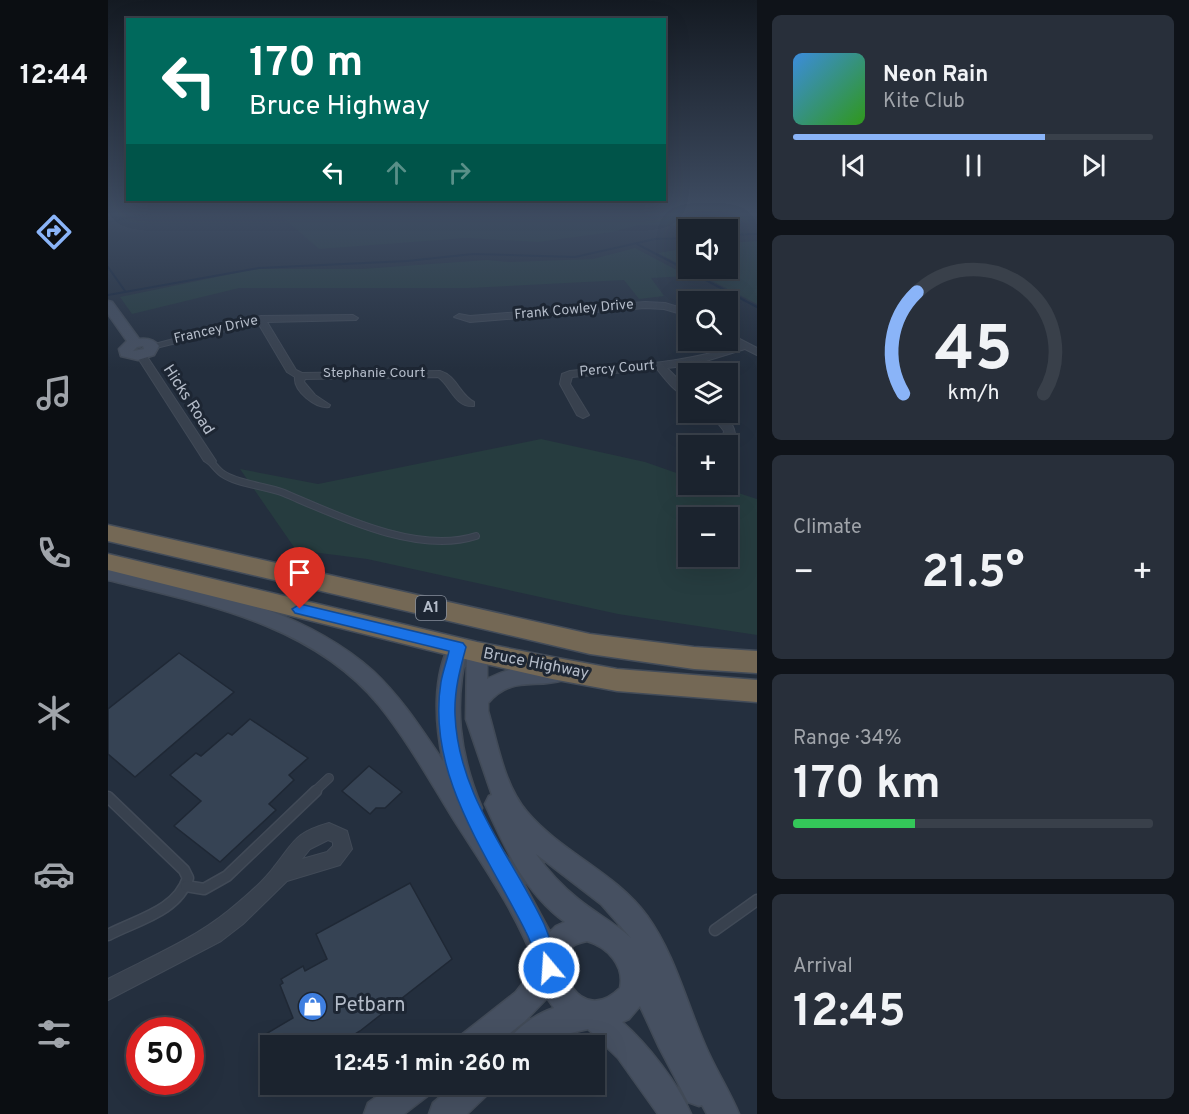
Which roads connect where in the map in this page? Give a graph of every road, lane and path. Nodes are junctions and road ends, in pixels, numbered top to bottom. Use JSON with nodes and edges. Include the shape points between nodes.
{"nodes":[{"id":1,"x":108,"y":305,"type":"edge"},
{"id":2,"x":678,"y":310,"type":"edge"},
{"id":3,"x":459,"y":317,"type":"dead end"},
{"id":4,"x":353,"y":318,"type":"dead end"},
{"id":5,"x":261,"y":319,"type":"junction"},
{"id":6,"x":738,"y":342,"type":"edge"},
{"id":7,"x":152,"y":346,"type":"joint"},
{"id":8,"x":745,"y":346,"type":"junction"},
{"id":9,"x":134,"y":350,"type":"junction"},
{"id":10,"x":757,"y":352,"type":"edge"},
{"id":11,"x":108,"y":358,"type":"edge"},
{"id":12,"x":658,"y":365,"type":"junction"},
{"id":13,"x":300,"y":375,"type":"junction"},
{"id":14,"x":678,"y":386,"type":"edge"},
{"id":15,"x":470,"y":404,"type":"dead end"},
{"id":16,"x":325,"y":405,"type":"dead end"},
{"id":17,"x":583,"y":415,"type":"dead end"},
{"id":18,"x":210,"y":461,"type":"joint"},
{"id":19,"x":108,"y":533,"type":"edge"},
{"id":20,"x":476,"y":536,"type":"dead end"},
{"id":21,"x":108,"y":546,"type":"edge"},
{"id":22,"x":108,"y":562,"type":"edge"},
{"id":23,"x":108,"y":573,"type":"edge"},
{"id":24,"x":469,"y":646,"type":"junction"},
{"id":25,"x":757,"y":662,"type":"edge"},
{"id":26,"x":757,"y":674,"type":"edge"},
{"id":27,"x":617,"y":680,"type":"junction"},
{"id":28,"x":757,"y":691,"type":"edge"},
{"id":29,"x":476,"y":705,"type":"junction"},
{"id":30,"x":329,"y":778,"type":"dead end"},
{"id":31,"x":108,"y":796,"type":"edge"},
{"id":32,"x":281,"y":874,"type":"dead end"},
{"id":33,"x":186,"y":886,"type":"junction"},
{"id":34,"x":514,"y":891,"type":"junction"},
{"id":35,"x":757,"y":900,"type":"edge"},
{"id":36,"x":715,"y":930,"type":"dead end"},
{"id":37,"x":108,"y":935,"type":"edge"},
{"id":38,"x":617,"y":943,"type":"junction"},
{"id":39,"x":549,"y":966,"type":"junction"},
{"id":40,"x":108,"y":990,"type":"edge"},
{"id":41,"x":591,"y":1015,"type":"junction"},
{"id":42,"x":483,"y":1035,"type":"edge"},
{"id":43,"x":535,"y":1035,"type":"edge"},
{"id":44,"x":405,"y":1095,"type":"edge"},
{"id":45,"x":466,"y":1095,"type":"edge"},
{"id":46,"x":379,"y":1114,"type":"edge"},
{"id":47,"x":444,"y":1114,"type":"edge"},
{"id":48,"x":676,"y":1114,"type":"edge"},
{"id":49,"x":714,"y":1114,"type":"edge"},
{"id":50,"x":724,"y":1114,"type":"edge"}],
"edges":[{"from":1,"to":9,"type":"main road","name":"Hicks Road"},
{"from":2,"to":3,"type":"street","name":"Frank Cowley Drive","via":[[645,305]]},
{"from":4,"to":5,"type":"street","name":"Francey Drive"},
{"from":5,"to":7,"type":"street","name":"Francey Drive"},
{"from":5,"to":13,"type":"street","via":[[292,372]]},
{"from":6,"to":8,"type":"street"},
{"from":7,"to":9,"type":"main road","via":[[145,342]]},
{"from":8,"to":10,"type":"street"},
{"from":8,"to":12,"type":"street","name":"Percy Court","via":[[706,360]]},
{"from":9,"to":11,"type":"main road"},
{"from":9,"to":18,"type":"street","name":"Hicks Road"},
{"from":12,"to":14,"type":"street"},
{"from":12,"to":17,"type":"street","name":"Percy Court","via":[[563,375]]},
{"from":13,"to":15,"type":"street","name":"Stephanie Court","via":[[440,374],[450,381],[462,401]]},
{"from":13,"to":16,"type":"street","via":[[298,382]]},
{"from":18,"to":20,"type":"lane","via":[[224,475],[282,492],[327,513],[385,532],[446,543]]},
{"from":19,"to":25,"type":"highway","name":"Bruce Highway","number":"A1","via":[[590,644]]},
{"from":21,"to":24,"type":"highway","via":[[452,629]]},
{"from":22,"to":24,"type":"highway","name":"Bruce Highway","number":"A1"},
{"from":23,"to":34,"type":"main road","via":[[254,612],[302,633],[348,663],[372,683],[407,723]]},
{"from":24,"to":26,"type":"highway","via":[[493,637],[648,666]]},
{"from":24,"to":27,"type":"highway","name":"Bruce Highway","number":"A1"},
{"from":24,"to":29,"type":"main road"},
{"from":24,"to":34,"type":"main road","via":[[451,672],[447,697],[449,737],[470,808]]},
{"from":27,"to":28,"type":"highway","name":"Bruce Highway","number":"A1"},
{"from":27,"to":29,"type":"main road","via":[[549,673],[530,675],[493,686]]},
{"from":29,"to":38,"type":"main road","via":[[480,753],[488,780],[523,854],[560,903]]},
{"from":29,"to":50,"type":"main road","via":[[503,791],[518,819],[538,841],[609,894],[643,932],[694,1056]]},
{"from":30,"to":33,"type":"lane","via":[[227,876],[204,889]]},
{"from":31,"to":33,"type":"lane","via":[[187,874]]},
{"from":32,"to":40,"type":"street","via":[[214,934]]},
{"from":33,"to":37,"type":"lane","via":[[170,904]]},
{"from":34,"to":39,"type":"main road","via":[[536,930]]},
{"from":35,"to":36,"type":"lane"},
{"from":38,"to":39,"type":"main road","via":[[587,928],[567,934],[557,943]]},
{"from":38,"to":41,"type":"main road","via":[[634,977],[628,1000],[616,1011]]},
{"from":38,"to":49,"type":"main road","via":[[642,978],[686,1070]]},
{"from":39,"to":41,"type":"main road","via":[[563,1000]]},
{"from":39,"to":42,"type":"main road","via":[[526,999]]},
{"from":41,"to":43,"type":"main road","via":[[552,1023]]},
{"from":41,"to":48,"type":"main road","via":[[634,1054]]},
{"from":44,"to":46,"type":"main road"},
{"from":45,"to":47,"type":"main road"}]}
